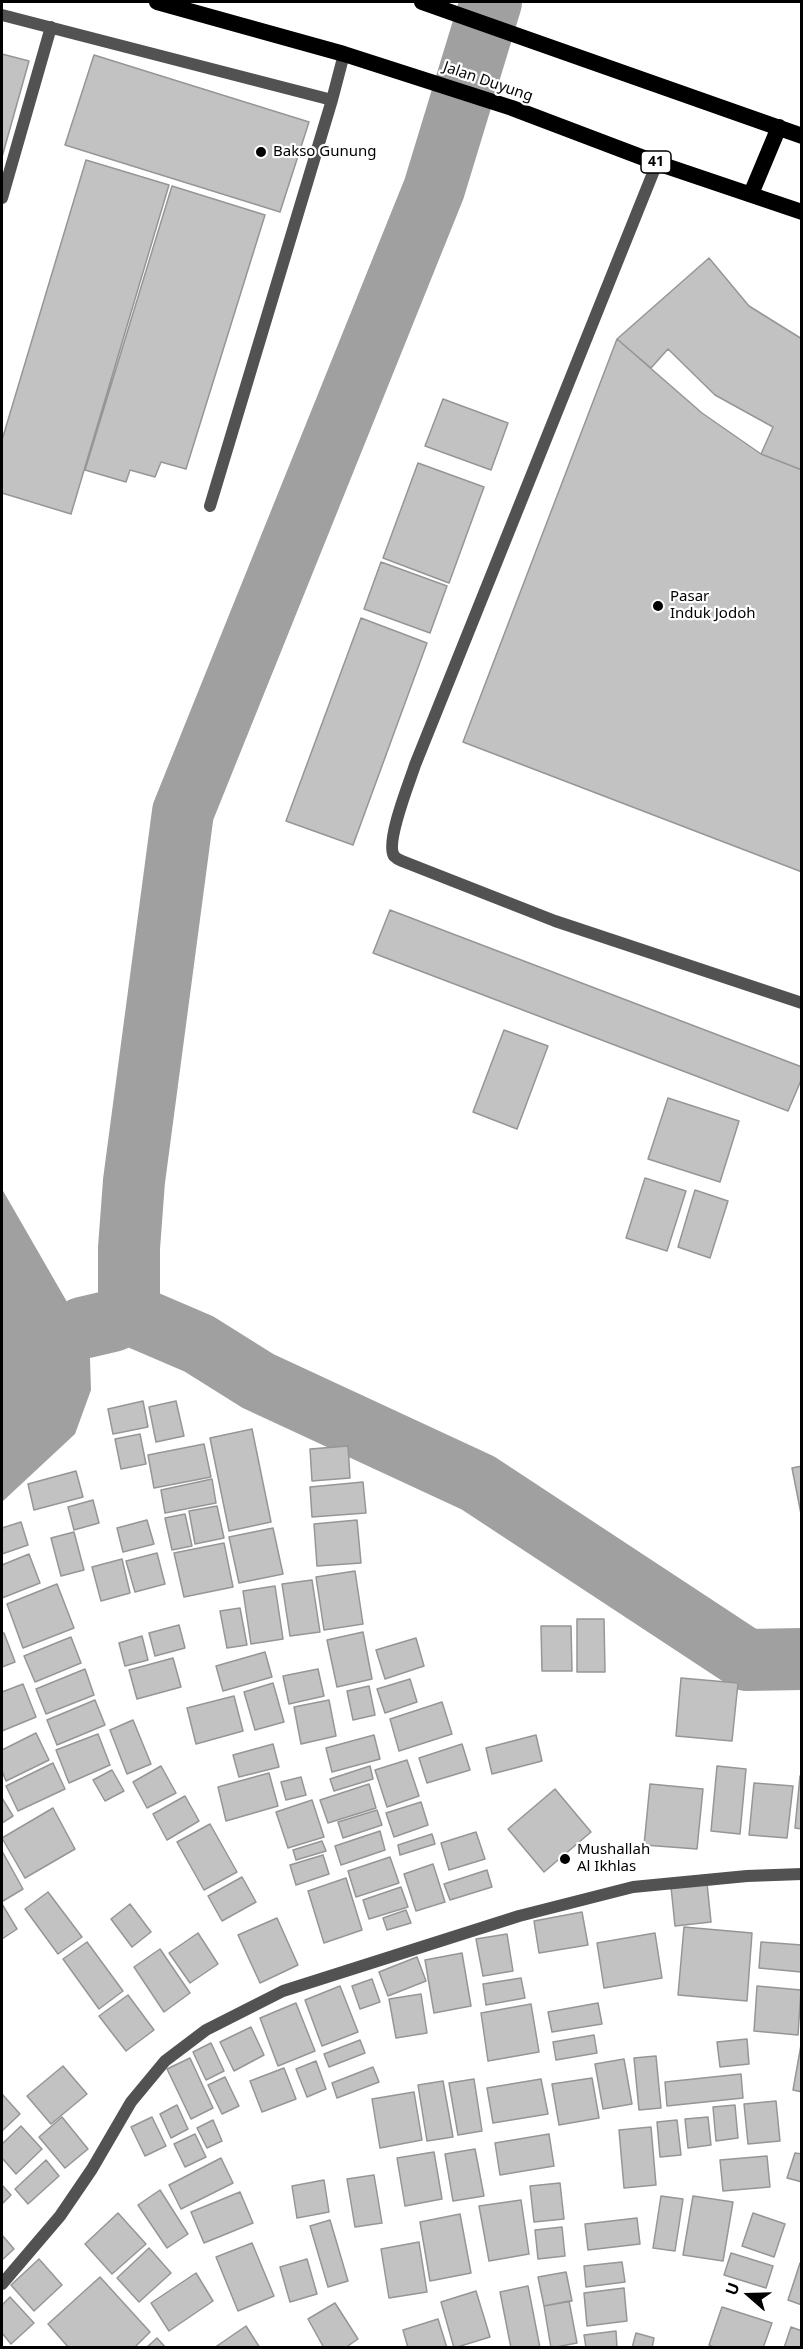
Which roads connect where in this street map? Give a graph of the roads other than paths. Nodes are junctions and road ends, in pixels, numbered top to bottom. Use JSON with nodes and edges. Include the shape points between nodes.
{"nodes":[{"id":1,"x":157,"y":2,"type":"edge"},
{"id":2,"x":425,"y":2,"type":"edge"},
{"id":3,"x":2,"y":15,"type":"edge"},
{"id":4,"x":51,"y":27,"type":"junction"},
{"id":5,"x":344,"y":54,"type":"junction"},
{"id":6,"x":332,"y":100,"type":"junction"},
{"id":7,"x":779,"y":127,"type":"junction"},
{"id":8,"x":801,"y":136,"type":"edge"},
{"id":9,"x":657,"y":163,"type":"junction"},
{"id":10,"x":752,"y":194,"type":"junction"},
{"id":11,"x":2,"y":198,"type":"edge"},
{"id":12,"x":801,"y":212,"type":"edge"},
{"id":13,"x":210,"y":506,"type":"dead end"},
{"id":14,"x":801,"y":1003,"type":"edge"},
{"id":15,"x":801,"y":1874,"type":"edge"},
{"id":16,"x":2,"y":2284,"type":"edge"}],
"edges":[{"from":1,"to":5,"type":"highway","name":"Jalan Duyung","number":"41"},
{"from":2,"to":7,"type":"highway"},
{"from":3,"to":4,"type":"street"},
{"from":4,"to":6,"type":"street"},
{"from":4,"to":11,"type":"street"},
{"from":5,"to":6,"type":"street"},
{"from":5,"to":9,"type":"highway","name":"Jalan Duyung","number":"41","via":[[512,108]]},
{"from":6,"to":13,"type":"street"},
{"from":7,"to":8,"type":"highway"},
{"from":7,"to":10,"type":"highway"},
{"from":9,"to":10,"type":"highway","name":"Jalan Duyung","number":"41"},
{"from":9,"to":14,"type":"street","via":[[415,765],[392,846],[394,856],[402,861],[555,921]]},
{"from":10,"to":12,"type":"highway","name":"Jalan Duyung","number":"41"},
{"from":15,"to":16,"type":"street","via":[[633,1887],[519,1916],[283,1991],[225,2020],[165,2061],[131,2102],[60,2216]]}]}
